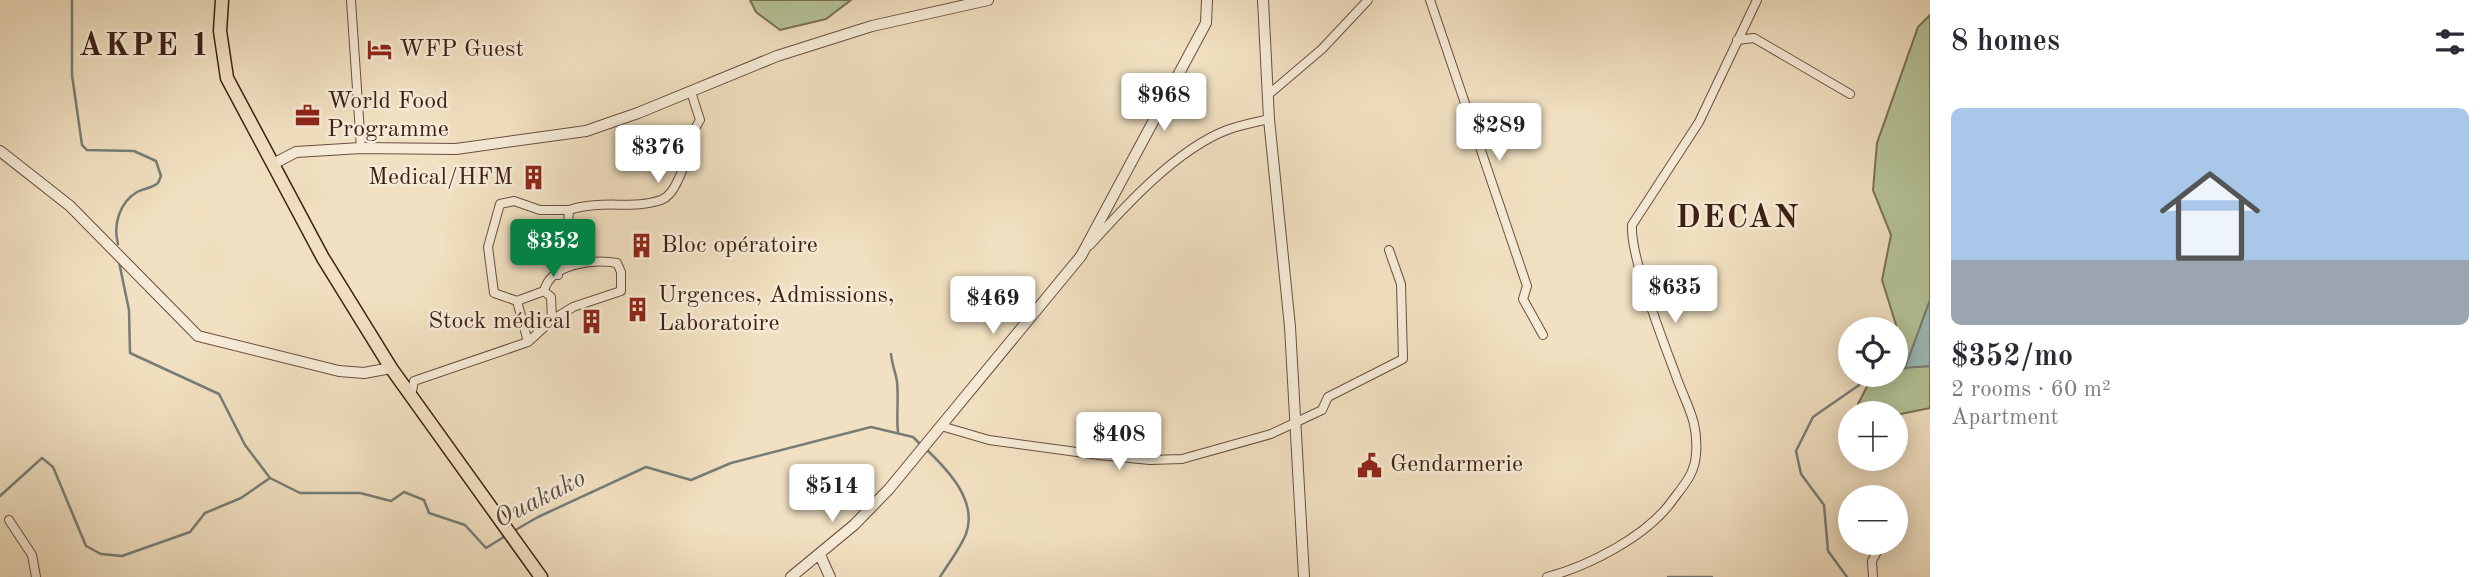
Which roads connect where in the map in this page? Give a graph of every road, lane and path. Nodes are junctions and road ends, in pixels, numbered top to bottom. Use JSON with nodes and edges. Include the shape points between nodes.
{"nodes":[{"id":1,"x":222,"y":0,"type":"edge"},
{"id":2,"x":351,"y":0,"type":"edge"},
{"id":3,"x":1207,"y":0,"type":"edge"},
{"id":4,"x":1263,"y":0,"type":"edge"},
{"id":5,"x":1368,"y":0,"type":"edge"},
{"id":6,"x":1430,"y":0,"type":"edge"},
{"id":7,"x":1757,"y":0,"type":"edge"},
{"id":8,"x":982,"y":1,"type":"edge"},
{"id":9,"x":1737,"y":40,"type":"junction"},
{"id":10,"x":691,"y":92,"type":"junction"},
{"id":11,"x":1850,"y":94,"type":"dead end"},
{"id":12,"x":1268,"y":95,"type":"junction"},
{"id":13,"x":1269,"y":119,"type":"junction"},
{"id":14,"x":361,"y":148,"type":"junction"},
{"id":15,"x":0,"y":151,"type":"edge"},
{"id":16,"x":273,"y":164,"type":"junction"},
{"id":17,"x":569,"y":210,"type":"junction"},
{"id":18,"x":1390,"y":250,"type":"dead end"},
{"id":19,"x":1081,"y":256,"type":"junction"},
{"id":20,"x":558,"y":275,"type":"junction"},
{"id":21,"x":544,"y":290,"type":"junction"},
{"id":22,"x":517,"y":301,"type":"junction"},
{"id":23,"x":552,"y":320,"type":"junction"},
{"id":24,"x":1543,"y":335,"type":"dead end"},
{"id":25,"x":528,"y":342,"type":"junction"},
{"id":26,"x":391,"y":368,"type":"junction"},
{"id":27,"x":411,"y":396,"type":"junction"},
{"id":28,"x":941,"y":425,"type":"junction"},
{"id":29,"x":1294,"y":425,"type":"junction"},
{"id":30,"x":9,"y":520,"type":"dead end"},
{"id":31,"x":820,"y":555,"type":"junction"},
{"id":32,"x":1875,"y":555,"type":"edge"},
{"id":33,"x":36,"y":577,"type":"edge"},
{"id":34,"x":541,"y":577,"type":"edge"},
{"id":35,"x":791,"y":577,"type":"edge"},
{"id":36,"x":830,"y":577,"type":"edge"},
{"id":37,"x":1304,"y":577,"type":"edge"},
{"id":38,"x":1547,"y":577,"type":"edge"},
{"id":39,"x":1873,"y":577,"type":"edge"}],
"edges":[{"from":1,"to":16,"type":"main road","via":[[220,31],[228,78]]},
{"from":2,"to":14,"type":"street"},
{"from":3,"to":19,"type":"street","via":[[1206,23]]},
{"from":4,"to":12,"type":"street"},
{"from":5,"to":12,"type":"street","via":[[1322,49]]},
{"from":6,"to":24,"type":"street","via":[[1527,286],[1524,299]]},
{"from":7,"to":9,"type":"street"},
{"from":8,"to":10,"type":"street","via":[[872,26],[777,56]]},
{"from":9,"to":11,"type":"street","via":[[1754,38]]},
{"from":9,"to":38,"type":"street","via":[[1699,122],[1632,225],[1638,261],[1675,375],[1693,411],[1696,454],[1689,479],[1661,518],[1644,531],[1568,571]]},
{"from":10,"to":14,"type":"street","via":[[586,131],[540,140],[456,149]]},
{"from":10,"to":17,"type":"street","via":[[700,120],[688,140],[688,158],[663,200],[594,203]]},
{"from":12,"to":13,"type":"street"},
{"from":13,"to":19,"type":"street","via":[[1226,130],[1177,160],[1126,205]]},
{"from":13,"to":29,"type":"street","via":[[1281,216]]},
{"from":14,"to":16,"type":"street","via":[[296,152]]},
{"from":15,"to":26,"type":"street","via":[[70,206],[198,336],[339,371]]},
{"from":16,"to":26,"type":"main road","via":[[323,258]]},
{"from":17,"to":20,"type":"street","via":[[560,240]]},
{"from":17,"to":22,"type":"street","via":[[540,211],[514,201],[500,204],[488,247],[494,293]]},
{"from":18,"to":29,"type":"street","via":[[1401,284],[1403,359],[1328,397],[1322,410]]},
{"from":19,"to":28,"type":"street"},
{"from":20,"to":21,"type":"street"},
{"from":20,"to":23,"type":"street","via":[[582,262],[610,262],[617,263],[622,284],[621,291],[573,307]]},
{"from":21,"to":22,"type":"street"},
{"from":21,"to":23,"type":"street","via":[[551,297]]},
{"from":22,"to":25,"type":"street"},
{"from":23,"to":25,"type":"street"},
{"from":25,"to":27,"type":"street","via":[[414,381]]},
{"from":26,"to":27,"type":"main road"},
{"from":27,"to":34,"type":"main road"},
{"from":28,"to":29,"type":"street","via":[[989,440],[1150,460],[1182,459]]},
{"from":28,"to":31,"type":"street","via":[[855,525]]},
{"from":29,"to":37,"type":"street"},
{"from":30,"to":33,"type":"street","via":[[32,555]]},
{"from":31,"to":35,"type":"street"},
{"from":31,"to":36,"type":"street"},
{"from":32,"to":39,"type":"street"}]}
